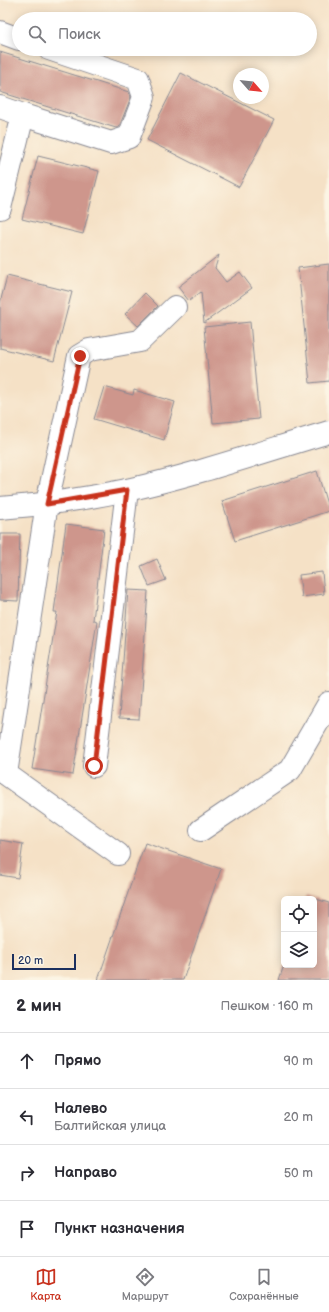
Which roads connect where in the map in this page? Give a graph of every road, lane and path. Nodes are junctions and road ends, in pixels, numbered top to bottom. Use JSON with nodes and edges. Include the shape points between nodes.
{"nodes":[{"id":1,"x":0,"y":32,"type":"edge"},
{"id":2,"x":12,"y":36,"type":"edge"},
{"id":3,"x":70,"y":56,"type":"edge"},
{"id":4,"x":0,"y":107,"type":"edge"},
{"id":5,"x":23,"y":115,"type":"junction"},
{"id":6,"x":0,"y":208,"type":"edge"},
{"id":7,"x":175,"y":307,"type":"dead end"},
{"id":8,"x":329,"y":432,"type":"edge"},
{"id":9,"x":127,"y":490,"type":"junction"},
{"id":10,"x":47,"y":504,"type":"junction"},
{"id":11,"x":0,"y":508,"type":"edge"},
{"id":12,"x":329,"y":703,"type":"edge"},
{"id":13,"x":94,"y":766,"type":"dead end"},
{"id":14,"x":201,"y":830,"type":"dead end"},
{"id":15,"x":118,"y":854,"type":"dead end"}],
"edges":[{"from":1,"to":2,"type":"street"},
{"from":3,"to":5,"type":"street","via":[[138,79],[144,97],[129,137],[111,143]]},
{"from":4,"to":5,"type":"street"},
{"from":5,"to":6,"type":"street"},
{"from":7,"to":10,"type":"street","via":[[140,341],[89,350],[80,356]]},
{"from":8,"to":9,"type":"street"},
{"from":9,"to":10,"type":"street"},
{"from":9,"to":13,"type":"street"},
{"from":10,"to":11,"type":"street"},
{"from":10,"to":15,"type":"street","via":[[6,774]]},
{"from":12,"to":14,"type":"street","via":[[290,770]]}]}
